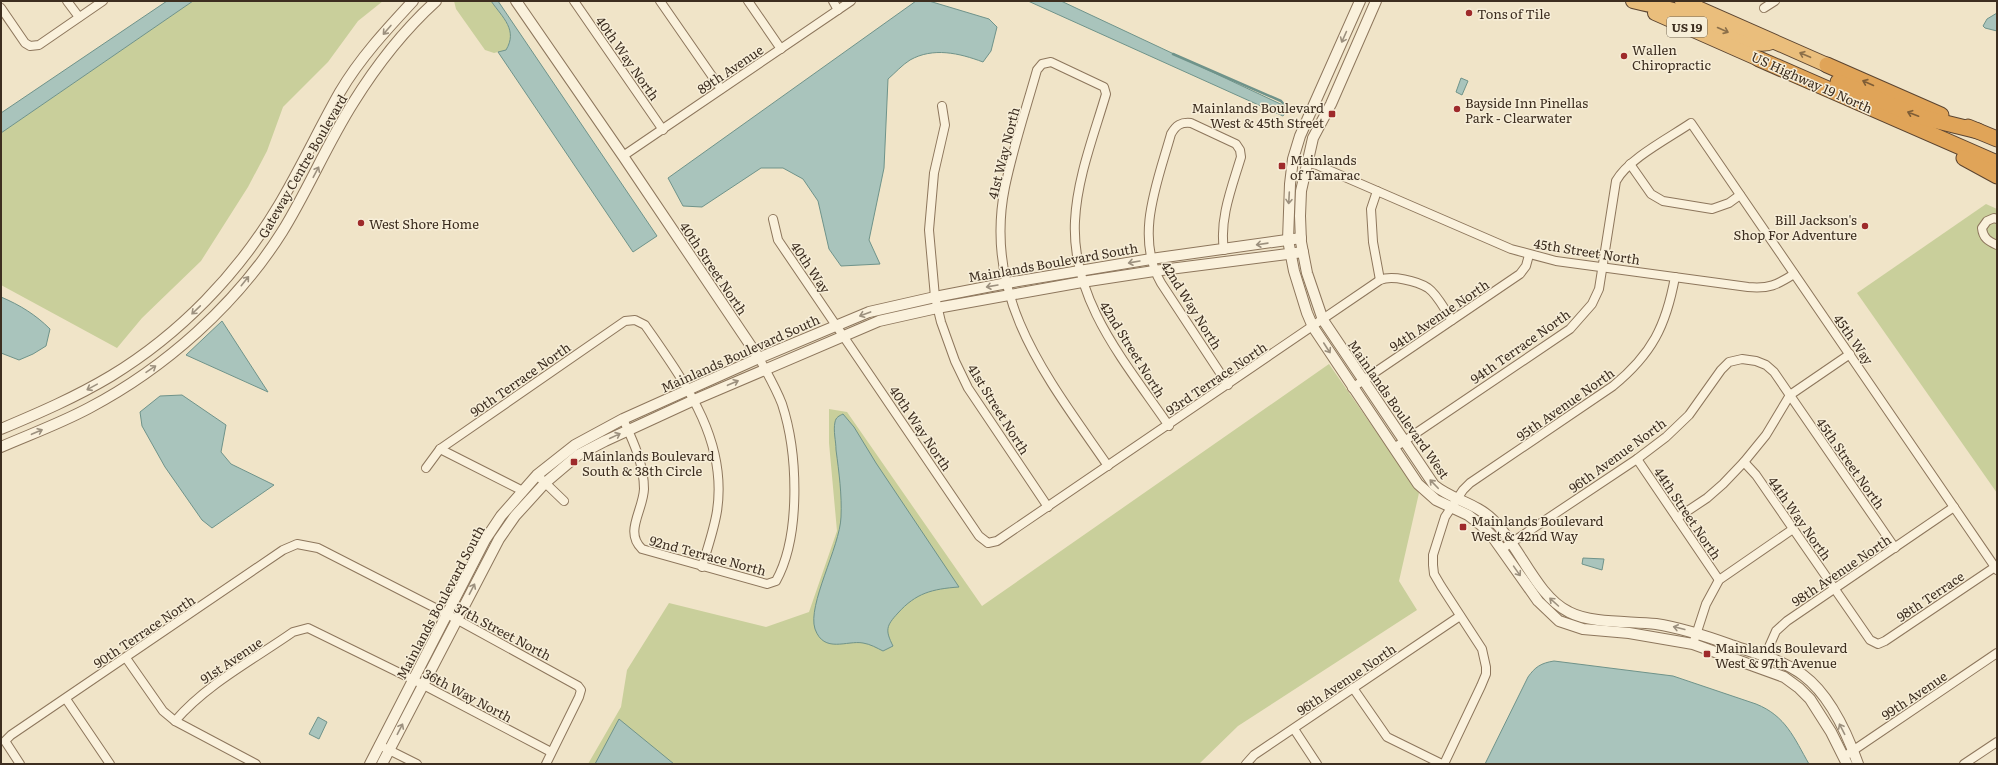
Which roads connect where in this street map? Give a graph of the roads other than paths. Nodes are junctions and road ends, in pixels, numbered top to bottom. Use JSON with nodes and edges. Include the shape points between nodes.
{"nodes":[{"id":1,"x":68,"y":1,"type":"edge"},
{"id":2,"x":103,"y":1,"type":"edge"},
{"id":3,"x":413,"y":1,"type":"edge"},
{"id":4,"x":436,"y":1,"type":"edge"},
{"id":5,"x":574,"y":1,"type":"edge"},
{"id":6,"x":660,"y":1,"type":"edge"},
{"id":7,"x":748,"y":1,"type":"edge"},
{"id":8,"x":833,"y":1,"type":"edge"},
{"id":9,"x":851,"y":1,"type":"edge"},
{"id":10,"x":1360,"y":1,"type":"edge"},
{"id":11,"x":1376,"y":1,"type":"edge"},
{"id":12,"x":1627,"y":1,"type":"edge"},
{"id":13,"x":1633,"y":1,"type":"edge"},
{"id":14,"x":1682,"y":1,"type":"edge"},
{"id":15,"x":1775,"y":1,"type":"edge"},
{"id":16,"x":519,"y":2,"type":"edge"},
{"id":17,"x":1,"y":8,"type":"edge"},
{"id":18,"x":1764,"y":8,"type":"dead end"},
{"id":19,"x":838,"y":10,"type":"junction"},
{"id":20,"x":79,"y":17,"type":"junction"},
{"id":21,"x":1774,"y":42,"type":"junction"},
{"id":22,"x":781,"y":49,"type":"junction"},
{"id":23,"x":1760,"y":59,"type":"junction"},
{"id":24,"x":1827,"y":65,"type":"joint"},
{"id":25,"x":349,"y":79,"type":"junction"},
{"id":26,"x":363,"y":88,"type":"junction"},
{"id":27,"x":721,"y":90,"type":"junction"},
{"id":28,"x":1106,"y":94,"type":"joint"},
{"id":29,"x":942,"y":106,"type":"dead end"},
{"id":30,"x":1691,"y":123,"type":"joint"},
{"id":31,"x":1906,"y":123,"type":"junction"},
{"id":32,"x":663,"y":130,"type":"junction"},
{"id":33,"x":1978,"y":131,"type":"junction"},
{"id":34,"x":1997,"y":139,"type":"edge"},
{"id":35,"x":623,"y":156,"type":"junction"},
{"id":36,"x":1293,"y":159,"type":"junction"},
{"id":37,"x":1307,"y":162,"type":"junction"},
{"id":38,"x":1997,"y":163,"type":"edge"},
{"id":39,"x":1630,"y":164,"type":"junction"},
{"id":40,"x":1997,"y":176,"type":"edge"},
{"id":41,"x":1377,"y":191,"type":"junction"},
{"id":42,"x":1740,"y":195,"type":"junction"},
{"id":43,"x":1997,"y":219,"type":"edge"},
{"id":44,"x":773,"y":220,"type":"dead end"},
{"id":45,"x":1301,"y":238,"type":"junction"},
{"id":46,"x":1288,"y":240,"type":"junction"},
{"id":47,"x":1997,"y":245,"type":"edge"},
{"id":48,"x":1224,"y":250,"type":"junction"},
{"id":49,"x":1303,"y":252,"type":"junction"},
{"id":50,"x":1291,"y":253,"type":"junction"},
{"id":51,"x":1529,"y":255,"type":"junction"},
{"id":52,"x":1151,"y":259,"type":"junction"},
{"id":53,"x":1603,"y":266,"type":"junction"},
{"id":54,"x":1079,"y":271,"type":"junction"},
{"id":55,"x":1154,"y":271,"type":"junction"},
{"id":56,"x":1794,"y":274,"type":"junction"},
{"id":57,"x":1675,"y":277,"type":"junction"},
{"id":58,"x":1380,"y":280,"type":"junction"},
{"id":59,"x":1082,"y":282,"type":"junction"},
{"id":60,"x":1007,"y":283,"type":"junction"},
{"id":61,"x":1010,"y":295,"type":"junction"},
{"id":62,"x":935,"y":296,"type":"junction"},
{"id":63,"x":937,"y":308,"type":"junction"},
{"id":64,"x":1323,"y":320,"type":"junction"},
{"id":65,"x":1452,"y":320,"type":"junction"},
{"id":66,"x":836,"y":325,"type":"junction"},
{"id":67,"x":1313,"y":327,"type":"junction"},
{"id":68,"x":843,"y":335,"type":"junction"},
{"id":69,"x":1850,"y":354,"type":"junction"},
{"id":70,"x":758,"y":358,"type":"junction"},
{"id":71,"x":1729,"y":362,"type":"joint"},
{"id":72,"x":765,"y":369,"type":"junction"},
{"id":73,"x":1362,"y":381,"type":"junction"},
{"id":74,"x":1228,"y":385,"type":"junction"},
{"id":75,"x":1352,"y":388,"type":"junction"},
{"id":76,"x":689,"y":389,"type":"junction"},
{"id":77,"x":1790,"y":395,"type":"junction"},
{"id":78,"x":694,"y":400,"type":"junction"},
{"id":79,"x":623,"y":419,"type":"junction"},
{"id":80,"x":1169,"y":426,"type":"junction"},
{"id":81,"x":1,"y":429,"type":"edge"},
{"id":82,"x":628,"y":430,"type":"junction"},
{"id":83,"x":1404,"y":442,"type":"junction"},
{"id":84,"x":1,"y":447,"type":"edge"},
{"id":85,"x":440,"y":448,"type":"junction"},
{"id":86,"x":1394,"y":448,"type":"junction"},
{"id":87,"x":1637,"y":459,"type":"junction"},
{"id":88,"x":1744,"y":462,"type":"junction"},
{"id":89,"x":1108,"y":466,"type":"junction"},
{"id":90,"x":426,"y":468,"type":"dead end"},
{"id":91,"x":537,"y":475,"type":"junction"},
{"id":92,"x":545,"y":483,"type":"junction"},
{"id":93,"x":523,"y":491,"type":"junction"},
{"id":94,"x":564,"y":501,"type":"dead end"},
{"id":95,"x":1454,"y":503,"type":"junction"},
{"id":96,"x":1048,"y":507,"type":"junction"},
{"id":97,"x":1954,"y":507,"type":"junction"},
{"id":98,"x":1677,"y":518,"type":"junction"},
{"id":99,"x":1793,"y":529,"type":"junction"},
{"id":100,"x":1512,"y":542,"type":"junction"},
{"id":101,"x":988,"y":543,"type":"joint"},
{"id":102,"x":297,"y":544,"type":"joint"},
{"id":103,"x":1895,"y":548,"type":"junction"},
{"id":104,"x":1502,"y":549,"type":"junction"},
{"id":105,"x":702,"y":567,"type":"junction"},
{"id":106,"x":1996,"y":568,"type":"edge"},
{"id":107,"x":1719,"y":580,"type":"junction"},
{"id":108,"x":776,"y":581,"type":"joint"},
{"id":109,"x":1835,"y":589,"type":"junction"},
{"id":110,"x":447,"y":614,"type":"junction"},
{"id":111,"x":1460,"y":616,"type":"junction"},
{"id":112,"x":456,"y":620,"type":"junction"},
{"id":113,"x":308,"y":628,"type":"joint"},
{"id":114,"x":1697,"y":633,"type":"junction"},
{"id":115,"x":1693,"y":644,"type":"junction"},
{"id":116,"x":1878,"y":644,"type":"joint"},
{"id":117,"x":1997,"y":653,"type":"edge"},
{"id":118,"x":1765,"y":656,"type":"junction"},
{"id":119,"x":126,"y":658,"type":"junction"},
{"id":120,"x":1760,"y":667,"type":"junction"},
{"id":121,"x":418,"y":682,"type":"junction"},
{"id":122,"x":1353,"y":688,"type":"junction"},
{"id":123,"x":66,"y":700,"type":"junction"},
{"id":124,"x":175,"y":722,"type":"junction"},
{"id":125,"x":1294,"y":729,"type":"junction"},
{"id":126,"x":1997,"y":742,"type":"edge"},
{"id":127,"x":380,"y":745,"type":"junction"},
{"id":128,"x":389,"y":750,"type":"junction"},
{"id":129,"x":1853,"y":751,"type":"junction"},
{"id":130,"x":551,"y":752,"type":"junction"},
{"id":131,"x":1845,"y":760,"type":"edge"},
{"id":132,"x":20,"y":764,"type":"edge"},
{"id":133,"x":110,"y":764,"type":"edge"},
{"id":134,"x":256,"y":764,"type":"edge"},
{"id":135,"x":370,"y":764,"type":"edge"},
{"id":136,"x":382,"y":764,"type":"edge"},
{"id":137,"x":417,"y":764,"type":"edge"},
{"id":138,"x":546,"y":764,"type":"edge"},
{"id":139,"x":1246,"y":764,"type":"edge"},
{"id":140,"x":1317,"y":764,"type":"edge"},
{"id":141,"x":1443,"y":764,"type":"edge"},
{"id":142,"x":1858,"y":764,"type":"edge"},
{"id":143,"x":1964,"y":764,"type":"edge"}],
"edges":[{"from":1,"to":20,"type":"street"},
{"from":2,"to":20,"type":"street"},
{"from":3,"to":25,"type":"street","name":"Gateway Centre Boulevard","one_way":true,"via":[[366,54]]},
{"from":4,"to":26,"type":"street","name":"Gateway Centre Boulevard","via":[[388,53]]},
{"from":5,"to":32,"type":"street","name":"40th Way North"},
{"from":6,"to":27,"type":"street"},
{"from":7,"to":22,"type":"street"},
{"from":8,"to":19,"type":"street"},
{"from":9,"to":19,"type":"street","name":"89th Avenue"},
{"from":10,"to":36,"type":"street","name":"Mainlands Boulevard West","one_way":true,"via":[[1300,136]]},
{"from":11,"to":37,"type":"street","name":"Mainlands Boulevard West","via":[[1331,104],[1313,138]]},
{"from":12,"to":23,"type":"highway","name":"US Highway 19 North","number":"US 19"},
{"from":13,"to":21,"type":"highway","one_way":true,"via":[[1688,15],[1752,43],[1765,45]]},
{"from":14,"to":21,"type":"highway","name":"US Highway 19 North","number":"US 19"},
{"from":15,"to":18,"type":"street"},
{"from":16,"to":35,"type":"street","name":"40th Street North"},
{"from":17,"to":20,"type":"street","via":[[25,43],[30,46],[39,45]]},
{"from":19,"to":22,"type":"street","name":"89th Avenue"},
{"from":24,"to":21,"type":"highway","name":"US Highway 19 North","number":"US 19","one_way":true},
{"from":22,"to":27,"type":"street","name":"89th Avenue"},
{"from":23,"to":31,"type":"highway","name":"US Highway 19 North","number":"US 19"},
{"from":33,"to":23,"type":"highway","one_way":true,"via":[[1917,116],[1782,58]]},
{"from":33,"to":24,"type":"highway","name":"US Highway 19 North","number":"US 19","one_way":true},
{"from":25,"to":26,"type":"street"},
{"from":25,"to":81,"type":"street","name":"Gateway Centre Boulevard","one_way":true,"via":[[279,205],[249,250],[214,293],[165,338],[111,376],[78,395]]},
{"from":84,"to":26,"type":"street","name":"Gateway Centre Boulevard","one_way":true,"via":[[63,420],[124,387],[156,366],[212,317],[238,290],[281,233],[338,128]]},
{"from":27,"to":32,"type":"street","name":"89th Avenue"},
{"from":28,"to":54,"type":"street","name":"42nd Street North","via":[[1078,195],[1075,221]]},
{"from":28,"to":60,"type":"street","name":"41st Way North","via":[[1104,87],[1098,82],[1051,62],[1042,64],[1037,70],[1004,188],[1001,237]]},
{"from":29,"to":62,"type":"street","name":"41st Street North","via":[[945,125],[934,173],[929,223]]},
{"from":30,"to":39,"type":"street","name":"94th Terrace North"},
{"from":30,"to":42,"type":"street","name":"45th Way"},
{"from":31,"to":38,"type":"highway","name":"US Highway 19 North","number":"US 19"},
{"from":31,"to":40,"type":"highway"},
{"from":32,"to":35,"type":"street","name":"89th Avenue"},
{"from":33,"to":34,"type":"highway","name":"US Highway 19 North","number":"US 19"},
{"from":35,"to":70,"type":"street","name":"40th Street North"},
{"from":36,"to":37,"type":"street","name":"45th Street North"},
{"from":36,"to":46,"type":"street","name":"Mainlands Boulevard West","one_way":true},
{"from":37,"to":41,"type":"street","name":"45th Street North"},
{"from":37,"to":45,"type":"street","name":"Mainlands Boulevard West","via":[[1301,192]]},
{"from":39,"to":42,"type":"street","via":[[1652,194],[1663,201],[1712,209],[1729,203]]},
{"from":39,"to":53,"type":"street","name":"94th Terrace North","via":[[1616,181]]},
{"from":41,"to":51,"type":"street","name":"45th Street North"},
{"from":41,"to":58,"type":"street","via":[[1371,209],[1373,242]]},
{"from":42,"to":56,"type":"street","name":"45th Way"},
{"from":43,"to":47,"type":"street","via":[[1987,221],[1982,228],[1988,242]]},
{"from":44,"to":66,"type":"street","name":"40th Way","via":[[778,240]]},
{"from":45,"to":46,"type":"street","name":"Mainlands Boulevard South"},
{"from":45,"to":49,"type":"street","name":"Mainlands Boulevard West"},
{"from":46,"to":48,"type":"street","name":"Mainlands Boulevard South","one_way":true},
{"from":46,"to":50,"type":"street","name":"Mainlands Boulevard West"},
{"from":48,"to":52,"type":"street","name":"Mainlands Boulevard South"},
{"from":48,"to":52,"type":"street","name":"42nd Way North","via":[[1224,220],[1241,157],[1240,150],[1236,144],[1191,123],[1183,122],[1175,126],[1172,134],[1152,205],[1148,226]]},
{"from":49,"to":50,"type":"street","name":"Mainlands Boulevard South"},
{"from":49,"to":64,"type":"street","name":"Mainlands Boulevard West","via":[[1307,273]]},
{"from":50,"to":55,"type":"street","name":"Mainlands Boulevard South"},
{"from":50,"to":67,"type":"street","name":"Mainlands Boulevard West","via":[[1300,292]]},
{"from":51,"to":53,"type":"street","name":"45th Street North"},
{"from":51,"to":65,"type":"street","name":"94th Avenue North","via":[[1520,274]]},
{"from":52,"to":54,"type":"street","name":"Mainlands Boulevard South","one_way":true},
{"from":52,"to":55,"type":"street","name":"42nd Way North"},
{"from":53,"to":57,"type":"street","name":"45th Street North"},
{"from":53,"to":83,"type":"street","name":"94th Terrace North","via":[[1599,290],[1592,304],[1570,328]]},
{"from":54,"to":59,"type":"street","name":"42nd Street North"},
{"from":54,"to":60,"type":"street","name":"Mainlands Boulevard South"},
{"from":55,"to":59,"type":"street","name":"Mainlands Boulevard South"},
{"from":55,"to":74,"type":"street","name":"42nd Way North"},
{"from":56,"to":57,"type":"street","name":"45th Street North","via":[[1778,285],[1763,288]]},
{"from":56,"to":69,"type":"street","name":"45th Way"},
{"from":57,"to":95,"type":"street","name":"95th Avenue North","via":[[1667,314],[1659,332],[1627,375],[1470,484]]},
{"from":58,"to":64,"type":"street","name":"93rd Terrace North"},
{"from":58,"to":65,"type":"street","via":[[1395,277],[1428,288]]},
{"from":59,"to":61,"type":"street","name":"Mainlands Boulevard South"},
{"from":59,"to":80,"type":"street","name":"42nd Street North","via":[[1103,328]]},
{"from":60,"to":61,"type":"street","name":"41st Way North"},
{"from":60,"to":62,"type":"street","name":"Mainlands Boulevard South","one_way":true},
{"from":61,"to":63,"type":"street","name":"Mainlands Boulevard South"},
{"from":61,"to":89,"type":"street","name":"41st Way North","via":[[1021,330],[1034,355]]},
{"from":62,"to":63,"type":"street","name":"41st Street North"},
{"from":62,"to":66,"type":"street","name":"Mainlands Boulevard South","one_way":true,"via":[[869,312]]},
{"from":63,"to":68,"type":"street","name":"Mainlands Boulevard South","via":[[879,321]]},
{"from":63,"to":96,"type":"street","name":"41st Street North","via":[[955,361],[968,388]]},
{"from":64,"to":67,"type":"street","name":"93rd Terrace North"},
{"from":64,"to":73,"type":"street","name":"Mainlands Boulevard West"},
{"from":65,"to":73,"type":"street","name":"94th Avenue North"},
{"from":66,"to":68,"type":"street","name":"40th Way North"},
{"from":66,"to":70,"type":"street","name":"Mainlands Boulevard South"},
{"from":67,"to":74,"type":"street","name":"93rd Terrace North"},
{"from":67,"to":75,"type":"street","name":"Mainlands Boulevard West","one_way":true},
{"from":68,"to":72,"type":"street","name":"Mainlands Boulevard South"},
{"from":68,"to":101,"type":"street","name":"40th Way North","via":[[979,536]]},
{"from":69,"to":77,"type":"street"},
{"from":69,"to":97,"type":"street","name":"45th Way"},
{"from":70,"to":72,"type":"street","name":"40th Street North"},
{"from":70,"to":76,"type":"street","name":"Mainlands Boulevard South"},
{"from":71,"to":77,"type":"street","name":"45th Street North","via":[[1742,359],[1766,366],[1774,372]]},
{"from":71,"to":87,"type":"street","name":"96th Avenue North","via":[[1690,415]]},
{"from":78,"to":72,"type":"street","name":"Mainlands Boulevard South","one_way":true},
{"from":72,"to":108,"type":"street","name":"40th Street North","via":[[781,404],[793,455],[793,511],[789,541],[781,573]]},
{"from":73,"to":75,"type":"street","name":"94th Avenue North"},
{"from":73,"to":83,"type":"street","name":"Mainlands Boulevard West"},
{"from":74,"to":80,"type":"street","name":"93rd Terrace North"},
{"from":75,"to":86,"type":"street","name":"Mainlands Boulevard West"},
{"from":76,"to":78,"type":"street"},
{"from":76,"to":79,"type":"street","name":"Mainlands Boulevard South"},
{"from":76,"to":85,"type":"street","name":"90th Terrace North","via":[[645,325],[635,320],[625,321]]},
{"from":77,"to":88,"type":"street","via":[[1766,435]]},
{"from":77,"to":103,"type":"street","name":"45th Street North"},
{"from":78,"to":82,"type":"street","name":"Mainlands Boulevard South"},
{"from":78,"to":105,"type":"street","via":[[713,448],[718,482],[717,510]]},
{"from":79,"to":82,"type":"street"},
{"from":79,"to":91,"type":"street","name":"Mainlands Boulevard South","via":[[575,445]]},
{"from":80,"to":89,"type":"street","name":"93rd Terrace North"},
{"from":92,"to":82,"type":"street","name":"Mainlands Boulevard South","one_way":true,"via":[[578,455]]},
{"from":82,"to":105,"type":"street","name":"92nd Terrace North","via":[[641,466],[644,489],[633,535],[636,544],[642,549]]},
{"from":83,"to":86,"type":"street","name":"94th Terrace North"},
{"from":95,"to":83,"type":"street","name":"Mainlands Boulevard West","one_way":true,"via":[[1434,485]]},
{"from":85,"to":90,"type":"street","name":"90th Terrace North"},
{"from":85,"to":93,"type":"street"},
{"from":86,"to":95,"type":"street","name":"Mainlands Boulevard West","via":[[1426,493],[1436,500]]},
{"from":87,"to":98,"type":"street","name":"44th Street North"},
{"from":87,"to":100,"type":"street","name":"96th Avenue North"},
{"from":88,"to":98,"type":"street","via":[[1707,498]]},
{"from":88,"to":99,"type":"street","name":"44th Way North","via":[[1756,475]]},
{"from":89,"to":96,"type":"street","name":"93rd Terrace North"},
{"from":91,"to":92,"type":"street"},
{"from":91,"to":93,"type":"street","name":"Mainlands Boulevard South"},
{"from":92,"to":94,"type":"street"},
{"from":112,"to":92,"type":"street","name":"Mainlands Boulevard South","one_way":true,"via":[[499,539],[515,516]]},
{"from":93,"to":110,"type":"street","name":"Mainlands Boulevard South","via":[[501,516],[485,540]]},
{"from":95,"to":100,"type":"street","name":"Mainlands Boulevard West","via":[[1475,507],[1492,519]]},
{"from":95,"to":104,"type":"street","name":"Mainlands Boulevard West","via":[[1481,524]]},
{"from":95,"to":111,"type":"street","via":[[1445,517],[1433,555],[1433,565],[1434,574]]},
{"from":96,"to":101,"type":"street","name":"93rd Terrace North","via":[[997,541]]},
{"from":97,"to":103,"type":"street","name":"98th Avenue North"},
{"from":97,"to":106,"type":"street","name":"45th Way"},
{"from":98,"to":107,"type":"street","name":"44th Street North"},
{"from":99,"to":107,"type":"street"},
{"from":99,"to":109,"type":"street","name":"44th Way North"},
{"from":100,"to":104,"type":"street","name":"96th Avenue North"},
{"from":114,"to":100,"type":"street","name":"Mainlands Boulevard West","one_way":true,"via":[[1676,627],[1595,619],[1570,613],[1548,596]]},
{"from":102,"to":110,"type":"street","name":"37th Street North","via":[[318,548]]},
{"from":102,"to":119,"type":"street","name":"90th Terrace North","via":[[283,550]]},
{"from":103,"to":109,"type":"street","name":"98th Avenue North"},
{"from":104,"to":115,"type":"street","name":"Mainlands Boulevard West","one_way":true,"via":[[1538,602],[1559,622],[1583,629],[1628,633]]},
{"from":105,"to":108,"type":"street","name":"92nd Terrace North","via":[[767,584]]},
{"from":106,"to":116,"type":"street","name":"98th Terrace"},
{"from":107,"to":114,"type":"street","via":[[1706,604]]},
{"from":109,"to":116,"type":"street","name":"44th Way North","via":[[1870,640]]},
{"from":109,"to":118,"type":"street","name":"98th Avenue North","via":[[1776,631]]},
{"from":110,"to":112,"type":"street","name":"37th Street North"},
{"from":110,"to":121,"type":"street","name":"Mainlands Boulevard South"},
{"from":111,"to":122,"type":"street","name":"96th Avenue North"},
{"from":111,"to":141,"type":"street","via":[[1482,649],[1486,674]]},
{"from":112,"to":121,"type":"street","name":"Mainlands Boulevard South"},
{"from":112,"to":130,"type":"street","name":"37th Street North","via":[[574,683],[581,690]]},
{"from":113,"to":121,"type":"street","name":"36th Way North"},
{"from":113,"to":124,"type":"street","name":"91st Avenue","via":[[293,632],[212,687],[186,708]]},
{"from":114,"to":115,"type":"street"},
{"from":114,"to":118,"type":"street","name":"Mainlands Boulevard West"},
{"from":115,"to":120,"type":"street","name":"Mainlands Boulevard West"},
{"from":117,"to":129,"type":"street","name":"99th Avenue"},
{"from":118,"to":120,"type":"street","name":"98th Avenue North"},
{"from":129,"to":118,"type":"street","name":"Mainlands Boulevard West","one_way":true,"via":[[1826,699],[1816,687],[1804,675]]},
{"from":119,"to":123,"type":"street","name":"90th Terrace North"},
{"from":119,"to":124,"type":"street","via":[[163,711]]},
{"from":120,"to":131,"type":"street","name":"Mainlands Boulevard West","via":[[1784,677],[1810,699]]},
{"from":121,"to":127,"type":"street","name":"Mainlands Boulevard South"},
{"from":128,"to":121,"type":"street","name":"Mainlands Boulevard South","one_way":true},
{"from":121,"to":130,"type":"street","name":"36th Way North"},
{"from":122,"to":125,"type":"street","name":"96th Avenue North"},
{"from":122,"to":141,"type":"street","via":[[1387,737]]},
{"from":123,"to":132,"type":"street","name":"90th Terrace North","via":[[5,741]]},
{"from":123,"to":133,"type":"street"},
{"from":124,"to":134,"type":"street"},
{"from":125,"to":139,"type":"street","name":"96th Avenue North","via":[[1254,755]]},
{"from":125,"to":140,"type":"street"},
{"from":126,"to":143,"type":"street"},
{"from":127,"to":128,"type":"street"},
{"from":127,"to":135,"type":"street","name":"Mainlands Boulevard South"},
{"from":128,"to":136,"type":"street","name":"Mainlands Boulevard South"},
{"from":128,"to":137,"type":"street"},
{"from":129,"to":131,"type":"street","name":"99th Avenue"},
{"from":129,"to":142,"type":"street","name":"Mainlands Boulevard West"},
{"from":130,"to":138,"type":"street"}]}
